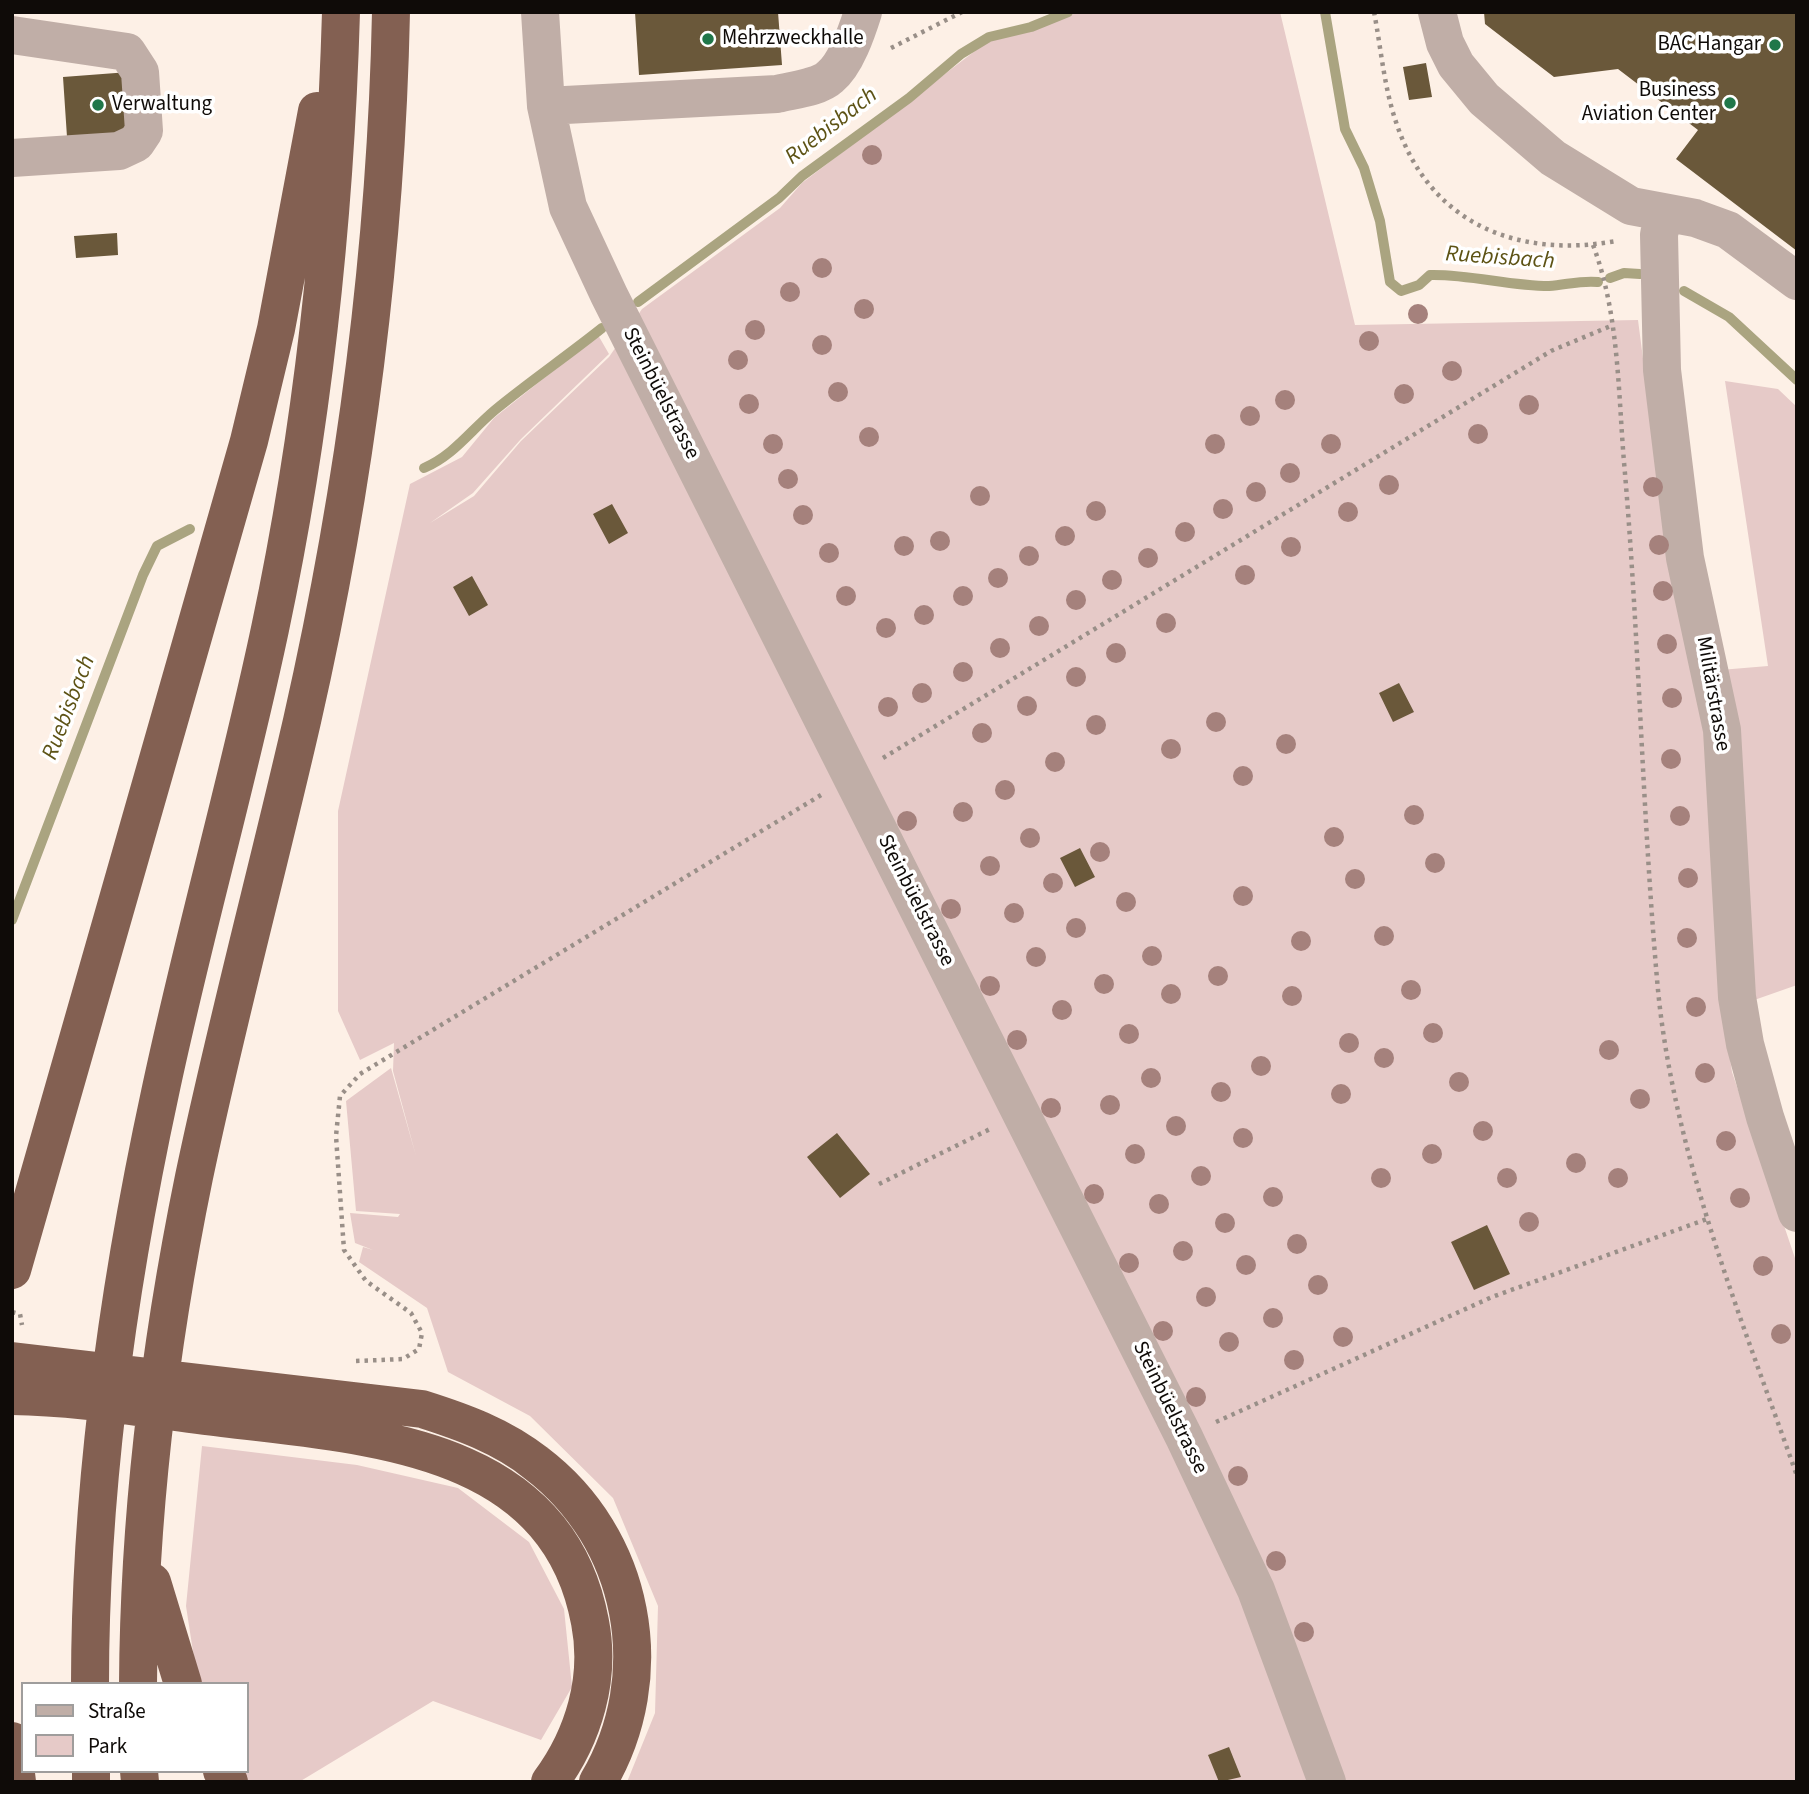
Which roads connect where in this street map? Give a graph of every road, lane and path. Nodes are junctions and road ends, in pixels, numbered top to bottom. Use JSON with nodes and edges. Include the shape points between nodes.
{"nodes":[{"id":1,"x":335,"y":12,"type":"edge"},
{"id":2,"x":341,"y":12,"type":"edge"},
{"id":3,"x":391,"y":12,"type":"edge"},
{"id":4,"x":540,"y":12,"type":"edge"},
{"id":5,"x":863,"y":12,"type":"edge"},
{"id":6,"x":962,"y":12,"type":"edge"},
{"id":7,"x":1374,"y":12,"type":"edge"},
{"id":8,"x":1437,"y":12,"type":"edge"},
{"id":9,"x":12,"y":35,"type":"edge"},
{"id":10,"x":830,"y":78,"type":"junction"},
{"id":11,"x":546,"y":106,"type":"junction"},
{"id":12,"x":12,"y":158,"type":"edge"},
{"id":13,"x":1663,"y":212,"type":"junction"},
{"id":14,"x":1797,"y":281,"type":"edge"},
{"id":15,"x":1613,"y":325,"type":"junction"},
{"id":16,"x":853,"y":776,"type":"junction"},
{"id":17,"x":1022,"y":1112,"type":"junction"},
{"id":18,"x":879,"y":1184,"type":"dead end"},
{"id":19,"x":1797,"y":1213,"type":"edge"},
{"id":20,"x":1707,"y":1219,"type":"junction"},
{"id":21,"x":12,"y":1270,"type":"edge"},
{"id":22,"x":12,"y":1312,"type":"edge"},
{"id":23,"x":20,"y":1314,"type":"dead end"},
{"id":24,"x":12,"y":1361,"type":"edge"},
{"id":25,"x":344,"y":1362,"type":"dead end"},
{"id":26,"x":69,"y":1382,"type":"junction"},
{"id":27,"x":12,"y":1396,"type":"edge"},
{"id":28,"x":236,"y":1403,"type":"junction"},
{"id":29,"x":1184,"y":1437,"type":"junction"},
{"id":30,"x":1797,"y":1476,"type":"edge"},
{"id":31,"x":143,"y":1553,"type":"junction"},
{"id":32,"x":90,"y":1682,"type":"edge"},
{"id":33,"x":138,"y":1682,"type":"edge"},
{"id":34,"x":182,"y":1682,"type":"edge"},
{"id":35,"x":12,"y":1741,"type":"edge"},
{"id":36,"x":17,"y":1782,"type":"edge"},
{"id":37,"x":550,"y":1782,"type":"edge"},
{"id":38,"x":598,"y":1782,"type":"edge"},
{"id":39,"x":1326,"y":1782,"type":"edge"}],
"edges":[{"from":1,"to":21,"type":"highway","via":[[276,329],[249,441]]},
{"from":2,"to":32,"type":"highway","via":[[329,245],[290,526],[251,718],[160,1089],[122,1281],[94,1553]]},
{"from":3,"to":31,"type":"highway","via":[[378,249],[353,449],[305,706],[211,1098],[179,1254],[150,1461]]},
{"from":4,"to":11,"type":"street","name":"Steinbüelstrasse"},
{"from":5,"to":10,"type":"street","via":[[854,41]]},
{"from":6,"to":10,"type":"path"},
{"from":7,"to":15,"type":"path","via":[[1395,121],[1422,176],[1444,202],[1468,220],[1521,242],[1593,245]]},
{"from":8,"to":13,"type":"street","via":[[1456,65],[1484,99],[1564,164],[1631,205]]},
{"from":9,"to":12,"type":"street","via":[[127,52],[140,72],[144,131],[136,143],[119,151]]},
{"from":10,"to":11,"type":"street","via":[[776,94]]},
{"from":11,"to":16,"type":"street","name":"Steinbüelstrasse","via":[[568,207]]},
{"from":13,"to":14,"type":"street","via":[[1728,230]]},
{"from":13,"to":19,"type":"street","name":"Militärstrasse","via":[[1659,235],[1662,370],[1685,558],[1723,730],[1737,998],[1755,1080]]},
{"from":15,"to":16,"type":"path","via":[[1551,351]]},
{"from":15,"to":20,"type":"path","via":[[1637,612],[1657,980],[1666,1054]]},
{"from":16,"to":17,"type":"street","name":"Steinbüelstrasse"},
{"from":16,"to":25,"type":"path","via":[[360,1074],[340,1096],[336,1136],[344,1250],[366,1281],[411,1313],[422,1333],[419,1349],[403,1359]]},
{"from":17,"to":18,"type":"path"},
{"from":17,"to":29,"type":"street","name":"Steinbüelstrasse"},
{"from":20,"to":29,"type":"path","via":[[1492,1297]]},
{"from":20,"to":30,"type":"path"},
{"from":22,"to":23,"type":"path"},
{"from":24,"to":26,"type":"highway"},
{"from":26,"to":27,"type":"highway"},
{"from":26,"to":28,"type":"highway"},
{"from":28,"to":37,"type":"highway","via":[[328,1431],[431,1452],[489,1477],[535,1512],[568,1557],[588,1607],[592,1632],[592,1684],[584,1716],[573,1745]]},
{"from":28,"to":38,"type":"highway","via":[[365,1400],[422,1409],[508,1444],[573,1496],[613,1559],[623,1585],[634,1646],[627,1710],[614,1752]]},
{"from":29,"to":39,"type":"street","name":"Steinbüelstrasse","via":[[1256,1590]]},
{"from":31,"to":33,"type":"highway"},
{"from":31,"to":34,"type":"highway"},
{"from":35,"to":36,"type":"highway"}]}
